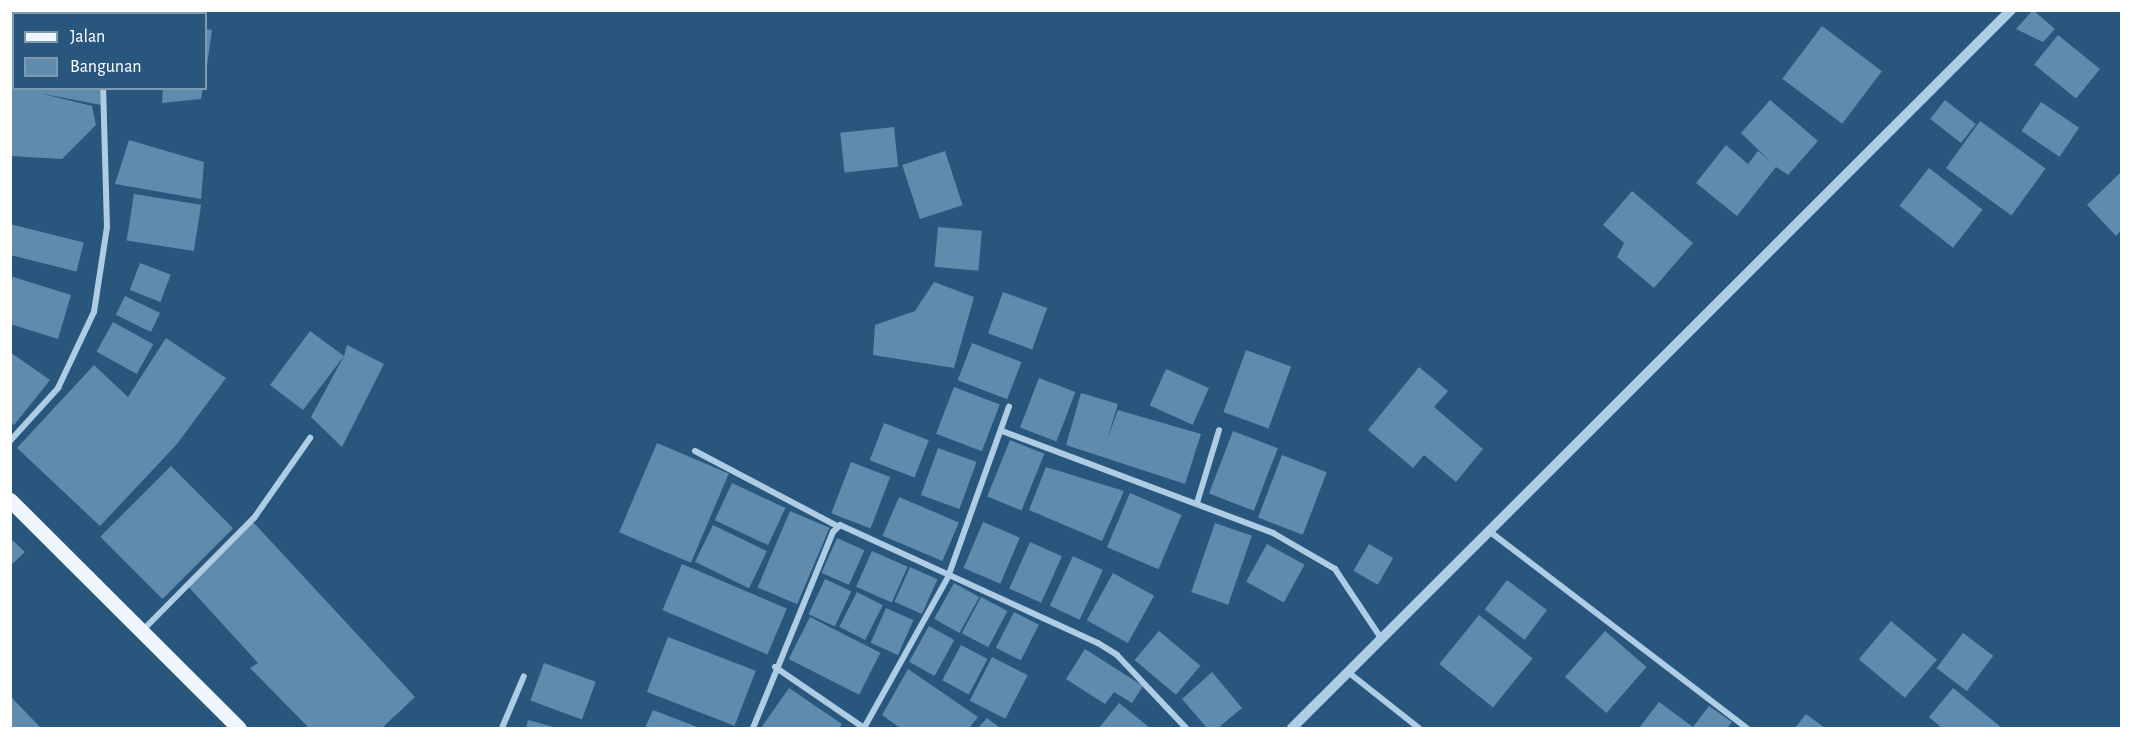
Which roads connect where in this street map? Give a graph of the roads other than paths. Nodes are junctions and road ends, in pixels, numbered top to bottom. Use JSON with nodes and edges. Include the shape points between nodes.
{"nodes":[{"id":1,"x":2011,"y":10,"type":"edge"},
{"id":2,"x":103,"y":90,"type":"edge"},
{"id":3,"x":1009,"y":407,"type":"dead end"},
{"id":4,"x":1219,"y":430,"type":"dead end"},
{"id":5,"x":1002,"y":431,"type":"junction"},
{"id":6,"x":310,"y":438,"type":"dead end"},
{"id":7,"x":10,"y":441,"type":"edge"},
{"id":8,"x":695,"y":451,"type":"dead end"},
{"id":9,"x":10,"y":500,"type":"edge"},
{"id":10,"x":1197,"y":503,"type":"junction"},
{"id":11,"x":837,"y":526,"type":"junction"},
{"id":12,"x":1489,"y":531,"type":"junction"},
{"id":13,"x":948,"y":577,"type":"junction"},
{"id":14,"x":140,"y":633,"type":"junction"},
{"id":15,"x":1381,"y":638,"type":"junction"},
{"id":16,"x":775,"y":667,"type":"junction"},
{"id":17,"x":1348,"y":672,"type":"junction"},
{"id":18,"x":524,"y":676,"type":"dead end"},
{"id":19,"x":864,"y":728,"type":"edge"},
{"id":20,"x":239,"y":729,"type":"edge"},
{"id":21,"x":502,"y":729,"type":"edge"},
{"id":22,"x":753,"y":729,"type":"edge"},
{"id":23,"x":1186,"y":729,"type":"edge"},
{"id":24,"x":1292,"y":729,"type":"edge"},
{"id":25,"x":1419,"y":729,"type":"edge"},
{"id":26,"x":1747,"y":729,"type":"edge"}],
"edges":[{"from":1,"to":12,"type":"street"},
{"from":2,"to":7,"type":"street","via":[[107,227],[94,312],[58,388]]},
{"from":3,"to":5,"type":"street"},
{"from":4,"to":10,"type":"street"},
{"from":5,"to":10,"type":"street"},
{"from":5,"to":13,"type":"street"},
{"from":6,"to":14,"type":"street","via":[[254,518]]},
{"from":8,"to":11,"type":"street"},
{"from":9,"to":14,"type":"main road"},
{"from":10,"to":15,"type":"street","via":[[1273,533],[1335,569]]},
{"from":11,"to":13,"type":"street"},
{"from":11,"to":16,"type":"street"},
{"from":12,"to":15,"type":"street"},
{"from":12,"to":26,"type":"street"},
{"from":13,"to":19,"type":"street"},
{"from":13,"to":23,"type":"street","via":[[1118,655]]},
{"from":14,"to":20,"type":"main road"},
{"from":15,"to":17,"type":"street"},
{"from":16,"to":19,"type":"street"},
{"from":16,"to":22,"type":"street"},
{"from":17,"to":24,"type":"street"},
{"from":17,"to":25,"type":"street"},
{"from":18,"to":21,"type":"street"}]}
